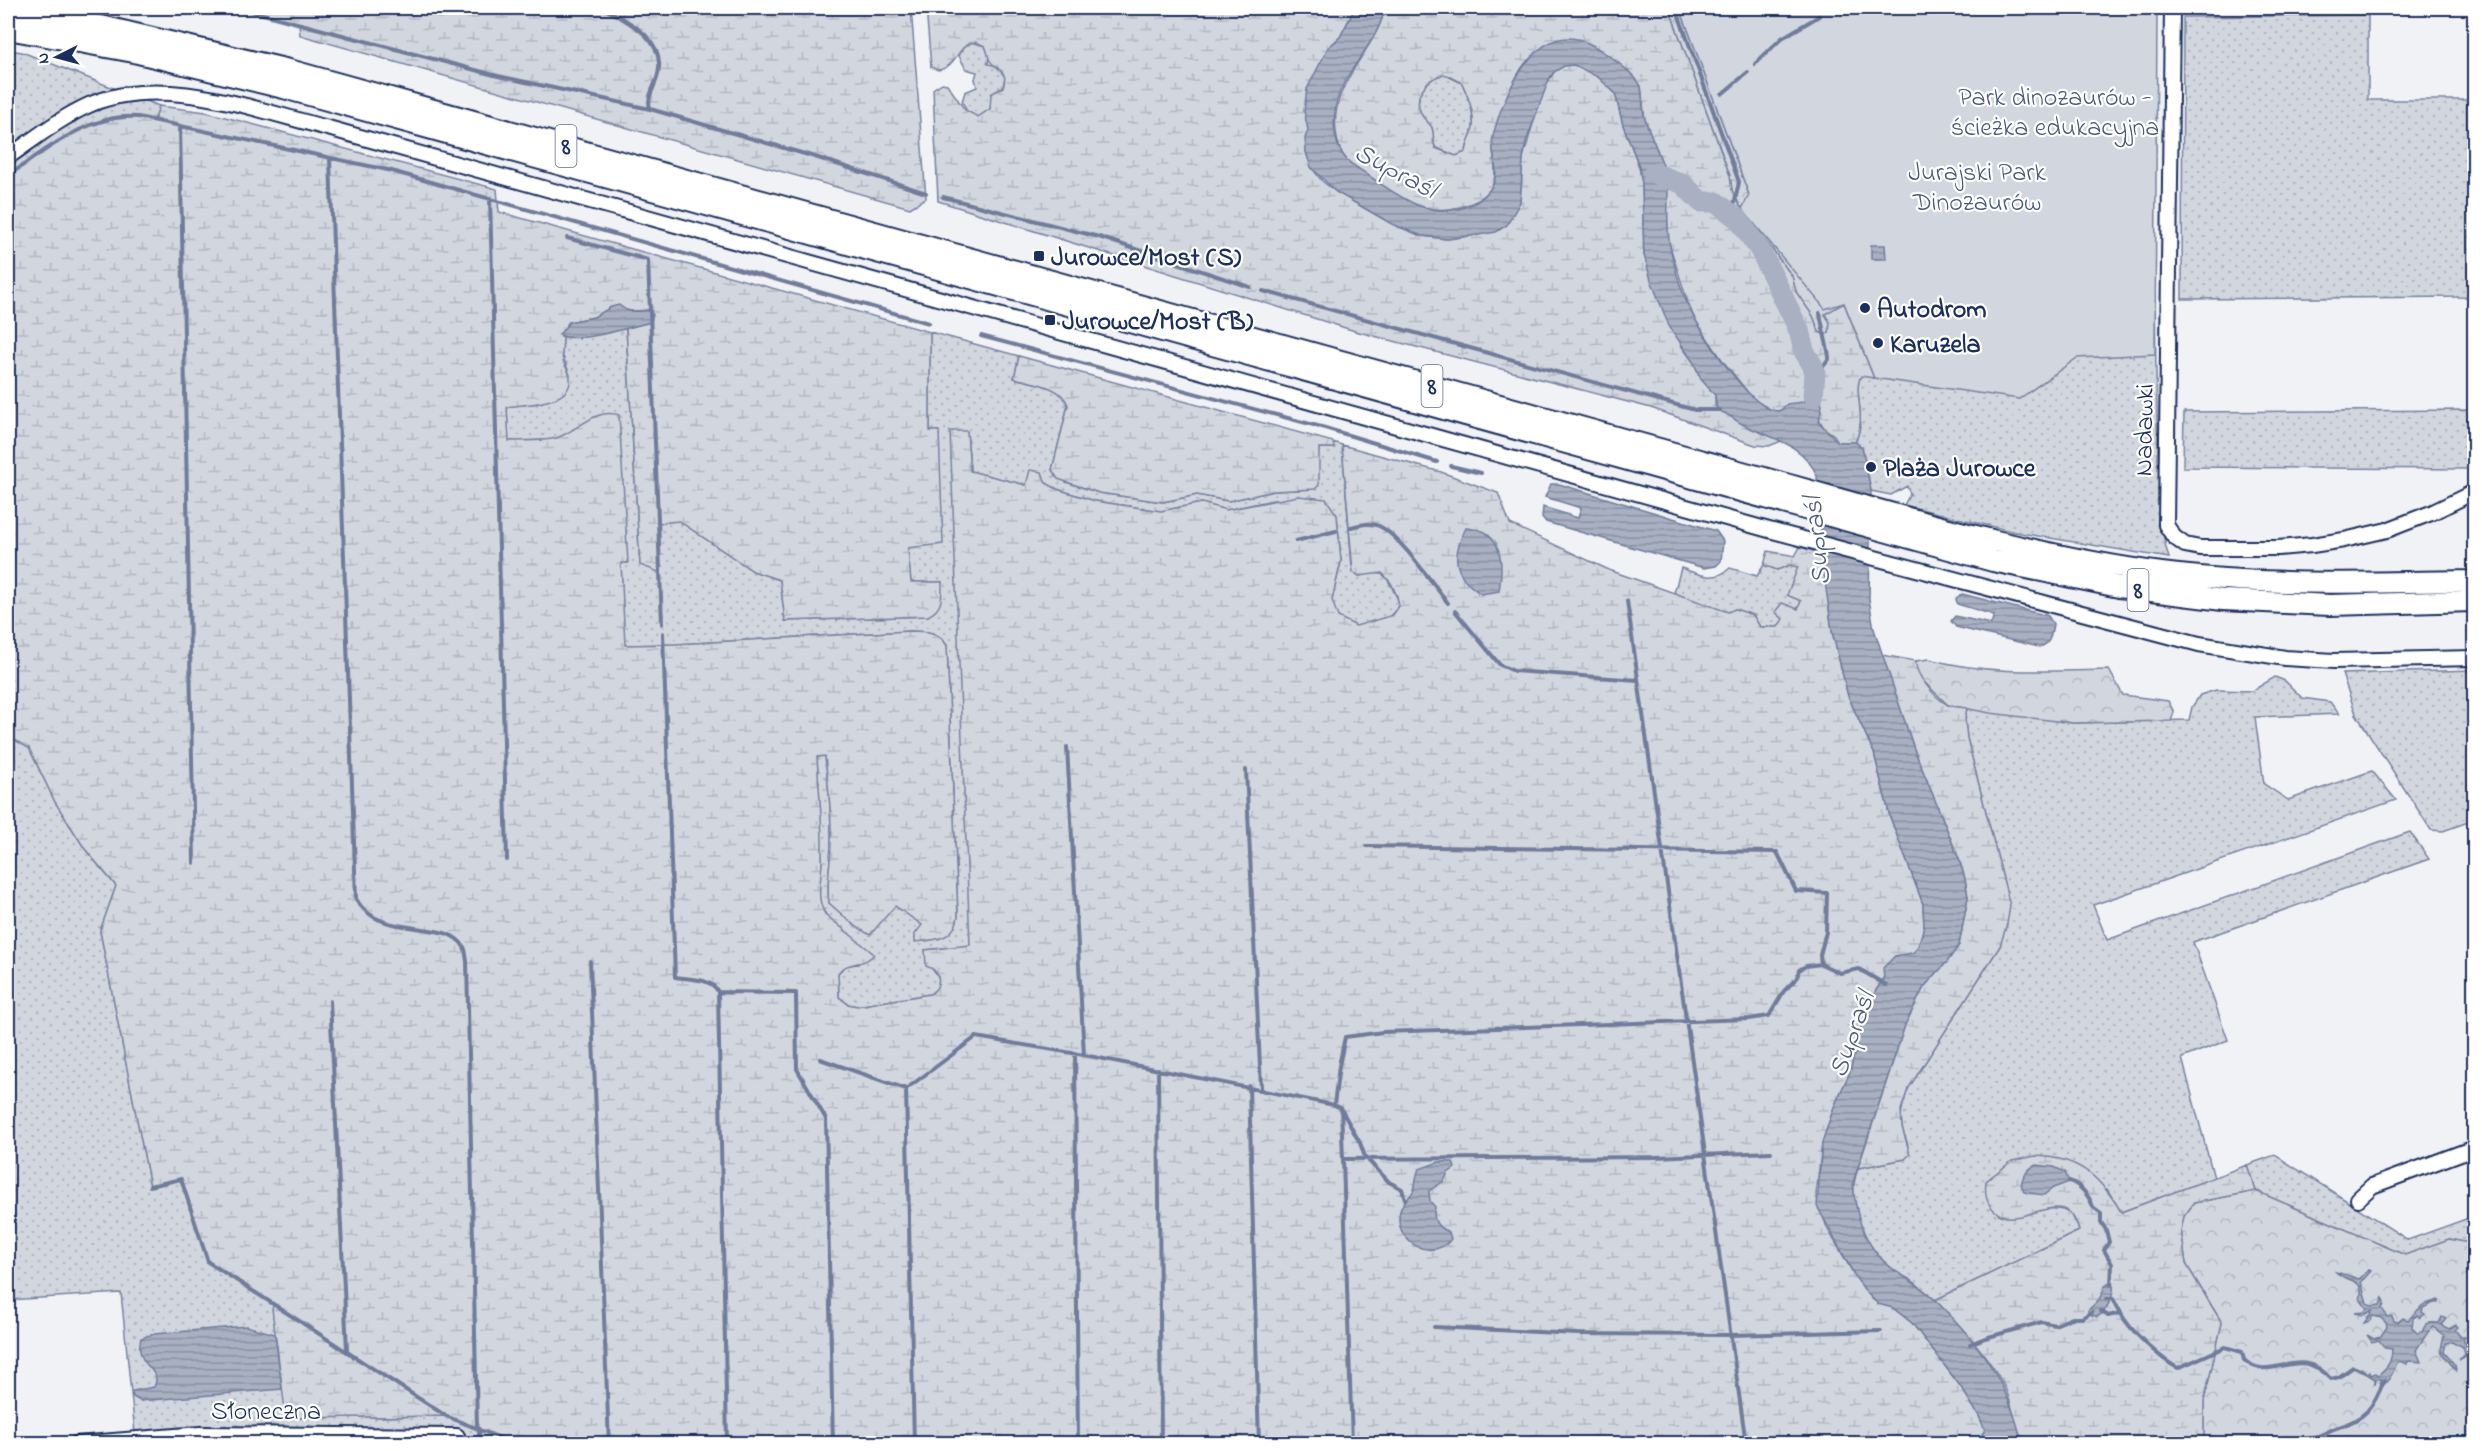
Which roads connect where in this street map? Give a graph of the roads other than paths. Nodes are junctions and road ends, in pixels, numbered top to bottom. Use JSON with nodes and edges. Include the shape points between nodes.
{"nodes":[{"id":1,"x":2172,"y":8,"type":"edge"},
{"id":2,"x":8,"y":10,"type":"edge"},
{"id":3,"x":8,"y":29,"type":"edge"},
{"id":4,"x":8,"y":157,"type":"edge"},
{"id":5,"x":2475,"y":492,"type":"edge"},
{"id":6,"x":1915,"y":529,"type":"junction"},
{"id":7,"x":2475,"y":566,"type":"edge"},
{"id":8,"x":2475,"y":581,"type":"edge"},
{"id":9,"x":2398,"y":583,"type":"junction"},
{"id":10,"x":2475,"y":601,"type":"edge"},
{"id":11,"x":2475,"y":658,"type":"edge"},
{"id":12,"x":2475,"y":1148,"type":"edge"},
{"id":13,"x":2358,"y":1198,"type":"dead end"},
{"id":14,"x":457,"y":1436,"type":"dead end"},
{"id":15,"x":76,"y":1443,"type":"edge"}],
"edges":[{"from":1,"to":5,"type":"street","name":"Nadawki","via":[[2166,525],[2185,545],[2278,548],[2344,540],[2406,523]]},
{"from":2,"to":6,"type":"highway","number":"8","via":[[122,30],[299,72],[1764,478]]},
{"from":3,"to":6,"type":"highway","number":"8","via":[[144,55],[284,88],[1766,499]]},
{"from":4,"to":11,"type":"street","via":[[90,105],[149,92],[191,95],[339,131],[1769,530],[2199,644],[2334,661]]},
{"from":6,"to":9,"type":"highway","number":"8","via":[[2161,573],[2300,583]]},
{"from":6,"to":10,"type":"highway","number":"8","via":[[2081,581],[2185,596],[2330,604]]},
{"from":7,"to":9,"type":"highway"},
{"from":8,"to":9,"type":"highway","number":"8"},
{"from":12,"to":13,"type":"street","via":[[2372,1186]]},
{"from":14,"to":15,"type":"street","name":"Słoneczna","via":[[200,1434]]}]}
